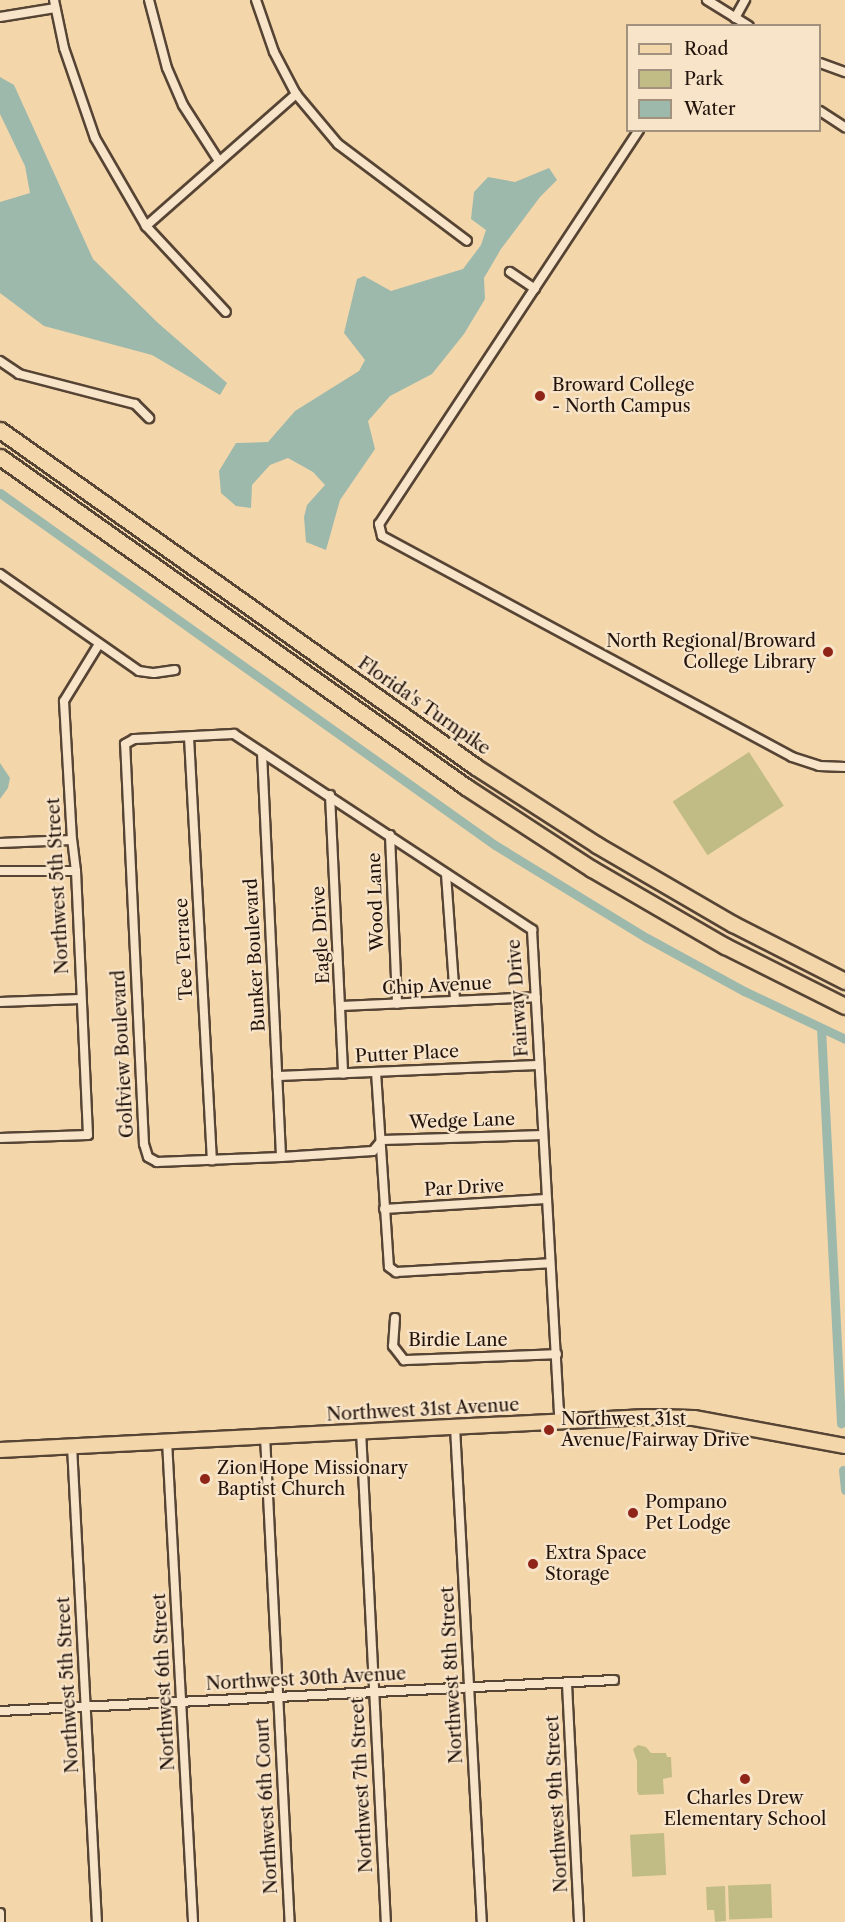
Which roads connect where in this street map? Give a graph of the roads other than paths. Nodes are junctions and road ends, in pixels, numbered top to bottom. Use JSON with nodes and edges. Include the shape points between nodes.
{"nodes":[{"id":1,"x":149,"y":0,"type":"edge"},
{"id":2,"x":256,"y":0,"type":"edge"},
{"id":3,"x":707,"y":0,"type":"edge"},
{"id":4,"x":745,"y":0,"type":"edge"},
{"id":5,"x":55,"y":4,"type":"edge"},
{"id":6,"x":0,"y":17,"type":"edge"},
{"id":7,"x":735,"y":18,"type":"junction"},
{"id":8,"x":746,"y":24,"type":"edge"},
{"id":9,"x":821,"y":64,"type":"edge"},
{"id":10,"x":845,"y":72,"type":"edge"},
{"id":11,"x":296,"y":94,"type":"junction"},
{"id":12,"x":821,"y":112,"type":"edge"},
{"id":13,"x":845,"y":127,"type":"edge"},
{"id":14,"x":638,"y":132,"type":"edge"},
{"id":15,"x":219,"y":161,"type":"junction"},
{"id":16,"x":146,"y":226,"type":"junction"},
{"id":17,"x":467,"y":241,"type":"dead end"},
{"id":18,"x":510,"y":272,"type":"dead end"},
{"id":19,"x":536,"y":289,"type":"junction"},
{"id":20,"x":226,"y":312,"type":"dead end"},
{"id":21,"x":0,"y":361,"type":"edge"},
{"id":22,"x":149,"y":418,"type":"dead end"},
{"id":23,"x":0,"y":430,"type":"edge"},
{"id":24,"x":0,"y":457,"type":"edge"},
{"id":25,"x":0,"y":574,"type":"edge"},
{"id":26,"x":99,"y":644,"type":"junction"},
{"id":27,"x":175,"y":670,"type":"dead end"},
{"id":28,"x":189,"y":737,"type":"junction"},
{"id":29,"x":125,"y":744,"type":"joint"},
{"id":30,"x":262,"y":753,"type":"junction"},
{"id":31,"x":845,"y":767,"type":"edge"},
{"id":32,"x":330,"y":795,"type":"junction"},
{"id":33,"x":390,"y":835,"type":"junction"},
{"id":34,"x":72,"y":840,"type":"junction"},
{"id":35,"x":0,"y":843,"type":"edge"},
{"id":36,"x":0,"y":871,"type":"edge"},
{"id":37,"x":76,"y":872,"type":"junction"},
{"id":38,"x":446,"y":874,"type":"junction"},
{"id":39,"x":845,"y":981,"type":"edge"},
{"id":40,"x":536,"y":997,"type":"junction"},
{"id":41,"x":80,"y":999,"type":"junction"},
{"id":42,"x":455,"y":1001,"type":"junction"},
{"id":43,"x":0,"y":1002,"type":"edge"},
{"id":44,"x":397,"y":1004,"type":"junction"},
{"id":45,"x":341,"y":1006,"type":"junction"},
{"id":46,"x":845,"y":1006,"type":"edge"},
{"id":47,"x":539,"y":1065,"type":"junction"},
{"id":48,"x":376,"y":1072,"type":"junction"},
{"id":49,"x":343,"y":1074,"type":"junction"},
{"id":50,"x":277,"y":1076,"type":"junction"},
{"id":51,"x":543,"y":1135,"type":"junction"},
{"id":52,"x":0,"y":1138,"type":"edge"},
{"id":53,"x":382,"y":1140,"type":"junction"},
{"id":54,"x":281,"y":1156,"type":"junction"},
{"id":55,"x":212,"y":1160,"type":"junction"},
{"id":56,"x":546,"y":1199,"type":"junction"},
{"id":57,"x":384,"y":1209,"type":"junction"},
{"id":58,"x":550,"y":1263,"type":"junction"},
{"id":59,"x":395,"y":1318,"type":"dead end"},
{"id":60,"x":557,"y":1354,"type":"junction"},
{"id":61,"x":559,"y":1420,"type":"junction"},
{"id":62,"x":455,"y":1427,"type":"junction"},
{"id":63,"x":361,"y":1431,"type":"junction"},
{"id":64,"x":265,"y":1436,"type":"junction"},
{"id":65,"x":167,"y":1441,"type":"junction"},
{"id":66,"x":72,"y":1446,"type":"junction"},
{"id":67,"x":845,"y":1446,"type":"edge"},
{"id":68,"x":0,"y":1450,"type":"edge"},
{"id":69,"x":614,"y":1680,"type":"dead end"},
{"id":70,"x":567,"y":1684,"type":"junction"},
{"id":71,"x":470,"y":1688,"type":"junction"},
{"id":72,"x":374,"y":1693,"type":"junction"},
{"id":73,"x":278,"y":1697,"type":"junction"},
{"id":74,"x":182,"y":1701,"type":"junction"},
{"id":75,"x":86,"y":1706,"type":"junction"},
{"id":76,"x":0,"y":1711,"type":"edge"},
{"id":77,"x":0,"y":1913,"type":"edge"},
{"id":78,"x":0,"y":1922,"type":"edge"},
{"id":79,"x":97,"y":1922,"type":"edge"},
{"id":80,"x":193,"y":1922,"type":"edge"},
{"id":81,"x":290,"y":1922,"type":"edge"},
{"id":82,"x":386,"y":1922,"type":"edge"},
{"id":83,"x":482,"y":1922,"type":"edge"},
{"id":84,"x":579,"y":1922,"type":"edge"}],
"edges":[{"from":1,"to":15,"type":"street","via":[[167,68],[183,105]]},
{"from":2,"to":11,"type":"street","via":[[273,52]]},
{"from":3,"to":7,"type":"street"},
{"from":4,"to":7,"type":"street"},
{"from":5,"to":6,"type":"street"},
{"from":5,"to":16,"type":"street","via":[[72,77],[95,138]]},
{"from":7,"to":8,"type":"street"},
{"from":9,"to":10,"type":"street"},
{"from":11,"to":15,"type":"street"},
{"from":11,"to":17,"type":"street","via":[[338,144]]},
{"from":12,"to":13,"type":"street"},
{"from":14,"to":19,"type":"street"},
{"from":15,"to":16,"type":"street"},
{"from":16,"to":20,"type":"street"},
{"from":18,"to":19,"type":"street"},
{"from":19,"to":31,"type":"street","via":[[379,524],[382,536],[792,757]]},
{"from":21,"to":22,"type":"street","via":[[19,374],[135,404]]},
{"from":23,"to":39,"type":"highway","name":"Florida's Turnpike","via":[[496,780],[723,919]]},
{"from":24,"to":46,"type":"highway","via":[[466,788],[592,869],[725,946]]},
{"from":25,"to":26,"type":"street"},
{"from":26,"to":27,"type":"street","via":[[139,671]]},
{"from":26,"to":34,"type":"street","name":"Northwest 5th Street","via":[[64,701]]},
{"from":28,"to":29,"type":"street","name":"Fairway Drive","via":[[134,739]]},
{"from":28,"to":30,"type":"street","name":"Fairway Drive","via":[[234,734]]},
{"from":28,"to":55,"type":"street","name":"Tee Terrace"},
{"from":29,"to":55,"type":"street","name":"Golfview Boulevard","via":[[144,1144],[148,1158],[157,1162]]},
{"from":30,"to":32,"type":"street","name":"Fairway Drive","via":[[311,787]]},
{"from":30,"to":50,"type":"street","name":"Bunker Boulevard"},
{"from":32,"to":33,"type":"street","name":"Fairway Drive"},
{"from":32,"to":45,"type":"street","name":"Eagle Drive"},
{"from":33,"to":38,"type":"street","name":"Fairway Drive"},
{"from":33,"to":44,"type":"street","name":"Wood Lane"},
{"from":34,"to":35,"type":"street"},
{"from":34,"to":37,"type":"street","name":"Northwest 5th Street"},
{"from":36,"to":37,"type":"street"},
{"from":37,"to":41,"type":"street","name":"Northwest 5th Street"},
{"from":38,"to":40,"type":"street","name":"Fairway Drive","via":[[532,930]]},
{"from":38,"to":42,"type":"street"},
{"from":40,"to":42,"type":"street","name":"Chip Avenue"},
{"from":40,"to":47,"type":"street","name":"Fairway Drive"},
{"from":41,"to":43,"type":"street"},
{"from":41,"to":52,"type":"street","name":"Northwest 5th Street","via":[[88,1136]]},
{"from":42,"to":44,"type":"street","name":"Chip Avenue"},
{"from":44,"to":45,"type":"street","name":"Chip Avenue"},
{"from":45,"to":49,"type":"street","name":"Eagle Drive"},
{"from":47,"to":48,"type":"street","name":"Putter Place"},
{"from":47,"to":51,"type":"street","name":"Fairway Drive"},
{"from":48,"to":49,"type":"street","name":"Putter Place"},
{"from":48,"to":53,"type":"street"},
{"from":49,"to":50,"type":"street","name":"Putter Place"},
{"from":50,"to":54,"type":"street","name":"Bunker Boulevard"},
{"from":51,"to":53,"type":"street","name":"Wedge Lane"},
{"from":51,"to":56,"type":"street","name":"Fairway Drive"},
{"from":53,"to":54,"type":"street","name":"Golfview Boulevard","via":[[373,1151]]},
{"from":53,"to":57,"type":"street"},
{"from":54,"to":55,"type":"street","name":"Golfview Boulevard"},
{"from":56,"to":57,"type":"street","name":"Par Drive"},
{"from":56,"to":58,"type":"street","name":"Fairway Drive"},
{"from":57,"to":58,"type":"street","via":[[389,1267],[396,1272]]},
{"from":58,"to":60,"type":"street","name":"Fairway Drive"},
{"from":59,"to":60,"type":"street","name":"Birdie Lane","via":[[393,1346],[404,1360]]},
{"from":60,"to":61,"type":"street","name":"Fairway Drive"},
{"from":61,"to":62,"type":"main road","name":"Northwest 31st Avenue"},
{"from":61,"to":67,"type":"main road","name":"Northwest 31st Avenue","via":[[694,1418]]},
{"from":62,"to":63,"type":"main road","name":"Northwest 31st Avenue"},
{"from":62,"to":71,"type":"street","name":"Northwest 8th Street"},
{"from":63,"to":64,"type":"main road","name":"Northwest 31st Avenue"},
{"from":63,"to":72,"type":"street","name":"Northwest 7th Street"},
{"from":64,"to":65,"type":"main road","name":"Northwest 31st Avenue"},
{"from":64,"to":73,"type":"street","name":"Northwest 6th Court"},
{"from":65,"to":66,"type":"main road","name":"Northwest 31st Avenue"},
{"from":65,"to":74,"type":"street","name":"Northwest 6th Street"},
{"from":66,"to":68,"type":"main road","name":"Northwest 31st Avenue"},
{"from":66,"to":75,"type":"street","name":"Northwest 5th Street"},
{"from":69,"to":70,"type":"street","name":"Northwest 30th Avenue"},
{"from":70,"to":71,"type":"street","name":"Northwest 30th Avenue"},
{"from":70,"to":84,"type":"street","name":"Northwest 9th Street"},
{"from":71,"to":72,"type":"street","name":"Northwest 30th Avenue"},
{"from":71,"to":83,"type":"street","name":"Northwest 8th Street"},
{"from":72,"to":73,"type":"street","name":"Northwest 30th Avenue"},
{"from":72,"to":82,"type":"street","name":"Northwest 7th Street"},
{"from":73,"to":74,"type":"street","name":"Northwest 30th Avenue"},
{"from":73,"to":81,"type":"street","name":"Northwest 6th Court"},
{"from":74,"to":75,"type":"street","name":"Northwest 30th Avenue"},
{"from":74,"to":80,"type":"street","name":"Northwest 6th Street"},
{"from":75,"to":76,"type":"street","name":"Northwest 30th Avenue"},
{"from":75,"to":79,"type":"street","name":"Northwest 5th Street"},
{"from":77,"to":78,"type":"street"}]}
